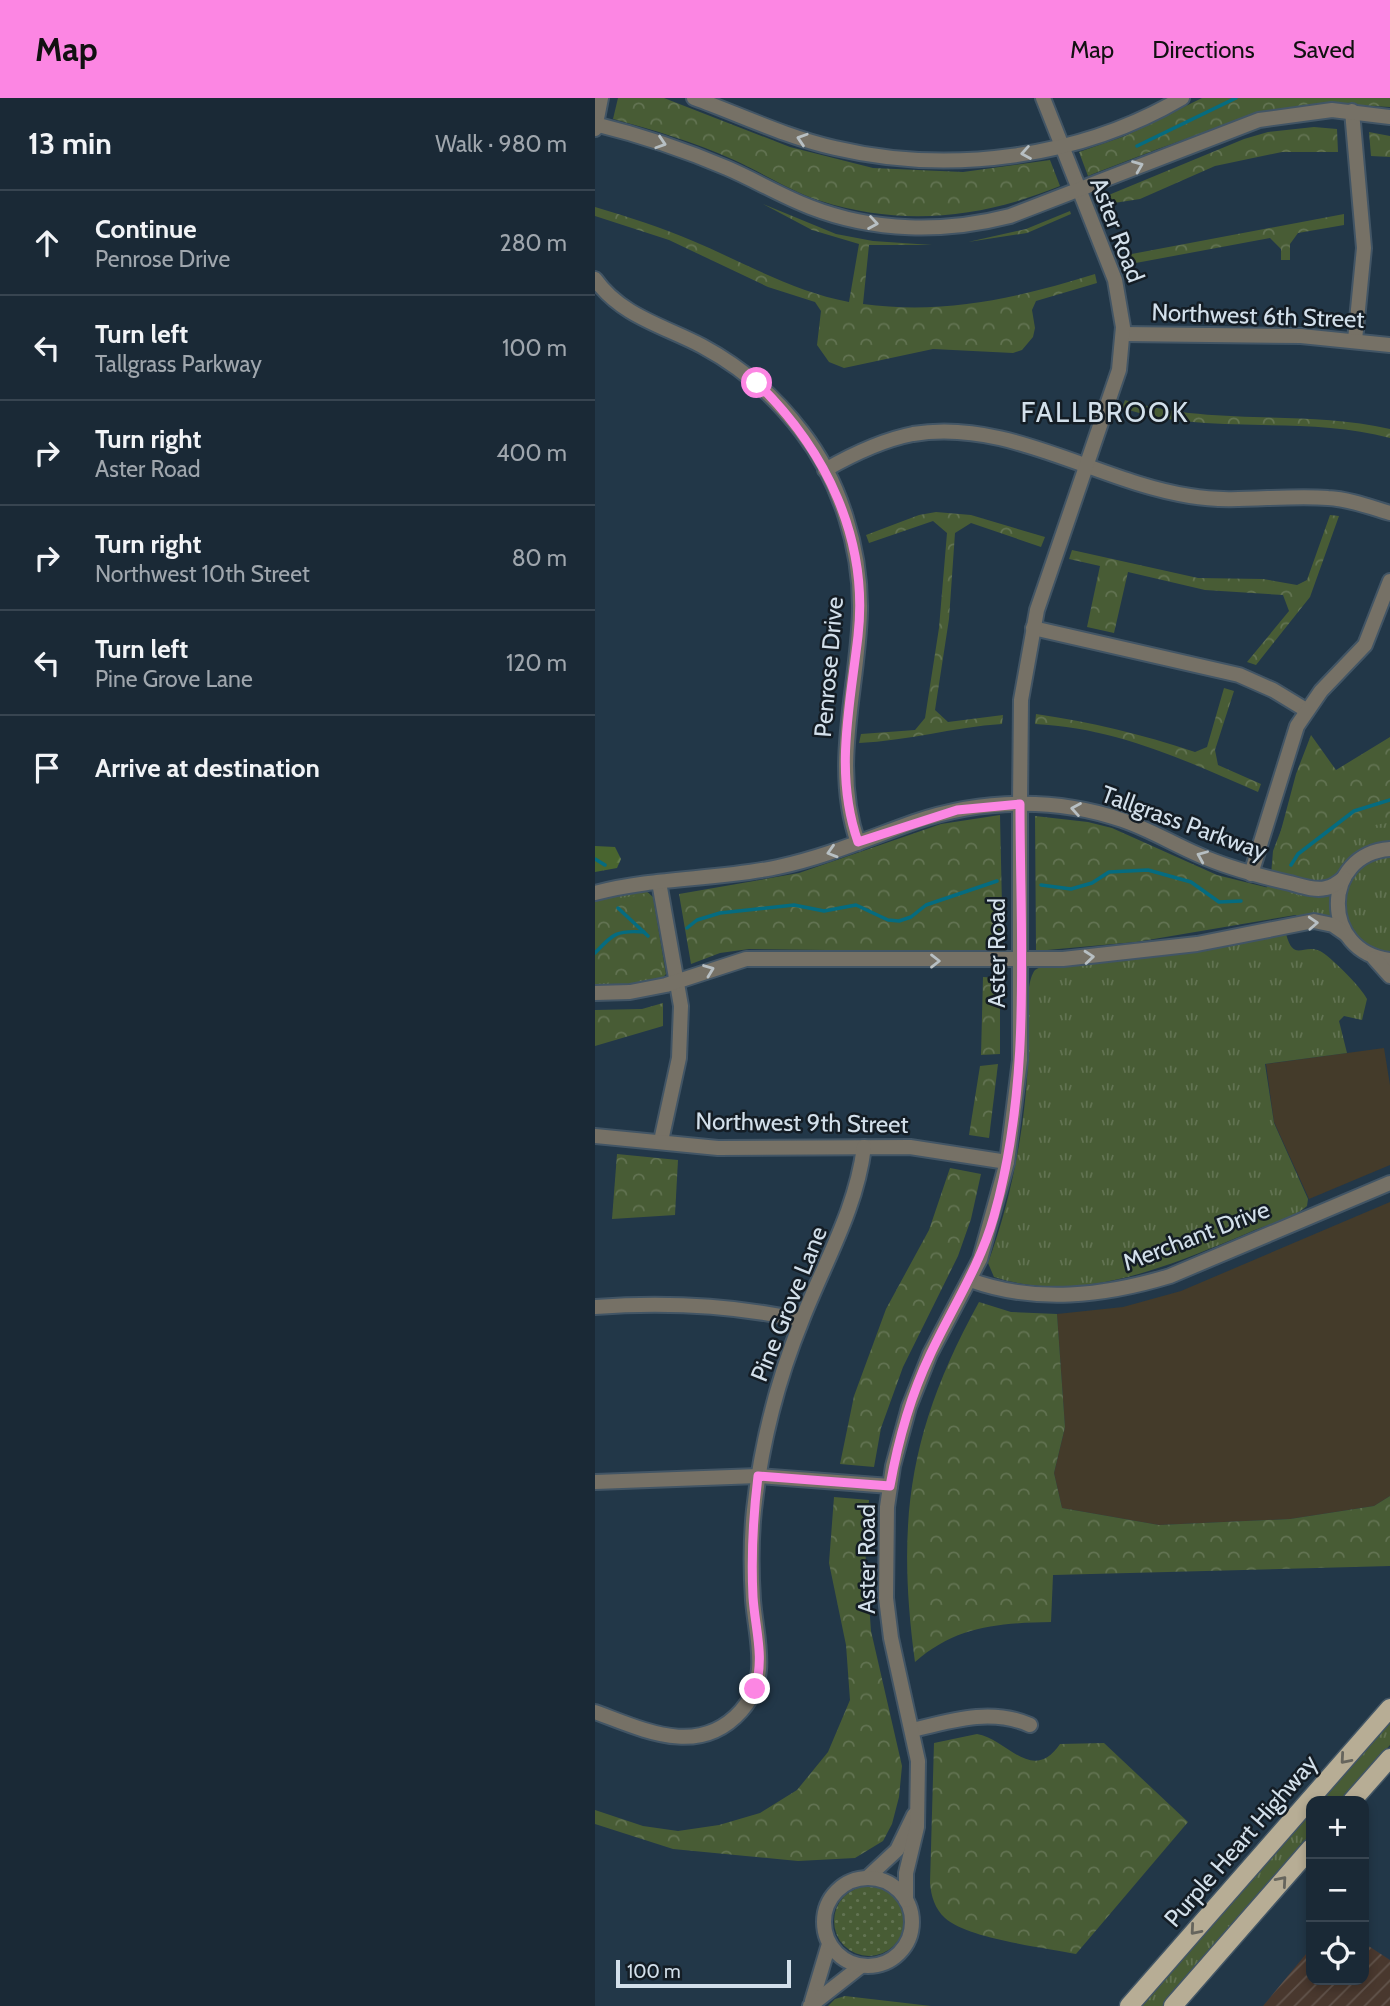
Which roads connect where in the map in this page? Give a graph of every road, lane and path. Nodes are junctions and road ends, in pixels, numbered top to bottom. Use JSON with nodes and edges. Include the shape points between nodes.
{"nodes":[{"id":1,"x":601,"y":98,"type":"edge"},
{"id":2,"x":694,"y":98,"type":"edge"},
{"id":3,"x":1044,"y":98,"type":"edge"},
{"id":4,"x":1182,"y":98,"type":"edge"},
{"id":5,"x":1352,"y":111,"type":"junction"},
{"id":6,"x":1390,"y":117,"type":"edge"},
{"id":7,"x":595,"y":126,"type":"edge"},
{"id":8,"x":1062,"y":146,"type":"junction"},
{"id":9,"x":1077,"y":190,"type":"junction"},
{"id":10,"x":595,"y":279,"type":"edge"},
{"id":11,"x":1123,"y":334,"type":"junction"},
{"id":12,"x":1355,"y":340,"type":"junction"},
{"id":13,"x":1390,"y":345,"type":"edge"},
{"id":14,"x":1086,"y":467,"type":"junction"},
{"id":15,"x":825,"y":470,"type":"junction"},
{"id":16,"x":1390,"y":513,"type":"edge"},
{"id":17,"x":1390,"y":581,"type":"edge"},
{"id":18,"x":1033,"y":628,"type":"junction"},
{"id":19,"x":1306,"y":710,"type":"junction"},
{"id":20,"x":1020,"y":804,"type":"junction"},
{"id":21,"x":858,"y":842,"type":"junction"},
{"id":22,"x":1390,"y":849,"type":"edge"},
{"id":23,"x":1251,"y":874,"type":"junction"},
{"id":24,"x":1344,"y":877,"type":"junction"},
{"id":25,"x":659,"y":882,"type":"junction"},
{"id":26,"x":595,"y":893,"type":"edge"},
{"id":27,"x":1346,"y":934,"type":"junction"},
{"id":28,"x":1370,"y":955,"type":"junction"},
{"id":29,"x":1020,"y":960,"type":"junction"},
{"id":30,"x":1390,"y":960,"type":"edge"},
{"id":31,"x":1390,"y":976,"type":"edge"},
{"id":32,"x":678,"y":982,"type":"junction"},
{"id":33,"x":595,"y":993,"type":"edge"},
{"id":34,"x":595,"y":1136,"type":"edge"},
{"id":35,"x":661,"y":1141,"type":"junction"},
{"id":36,"x":864,"y":1147,"type":"junction"},
{"id":37,"x":1007,"y":1162,"type":"junction"},
{"id":38,"x":1390,"y":1183,"type":"edge"},
{"id":39,"x":970,"y":1280,"type":"junction"},
{"id":40,"x":595,"y":1307,"type":"edge"},
{"id":41,"x":801,"y":1320,"type":"junction"},
{"id":42,"x":758,"y":1476,"type":"junction"},
{"id":43,"x":595,"y":1482,"type":"edge"},
{"id":44,"x":890,"y":1486,"type":"junction"},
{"id":45,"x":1390,"y":1708,"type":"edge"},
{"id":46,"x":595,"y":1712,"type":"edge"},
{"id":47,"x":1030,"y":1725,"type":"dead end"},
{"id":48,"x":913,"y":1730,"type":"junction"},
{"id":49,"x":1390,"y":1758,"type":"edge"},
{"id":50,"x":1356,"y":1796,"type":"edge"},
{"id":51,"x":916,"y":1811,"type":"junction"},
{"id":52,"x":1306,"y":1854,"type":"edge"},
{"id":53,"x":868,"y":1877,"type":"junction"},
{"id":54,"x":906,"y":1900,"type":"junction"},
{"id":55,"x":829,"y":1944,"type":"junction"},
{"id":56,"x":861,"y":1966,"type":"junction"},
{"id":57,"x":810,"y":2006,"type":"edge"},
{"id":58,"x":1129,"y":2006,"type":"edge"},
{"id":59,"x":1173,"y":2006,"type":"edge"}],
"edges":[{"from":1,"to":7,"type":"street"},
{"from":8,"to":2,"type":"street","one_way":true,"via":[[953,161],[879,157],[812,142]]},
{"from":3,"to":8,"type":"street","name":"Aster Road"},
{"from":4,"to":8,"type":"street","via":[[1114,130]]},
{"from":5,"to":6,"type":"street"},
{"from":9,"to":5,"type":"street","one_way":true,"via":[[1259,120],[1302,112]]},
{"from":5,"to":12,"type":"street","via":[[1364,248]]},
{"from":7,"to":9,"type":"street","one_way":true,"via":[[703,158],[810,207],[882,225],[946,228],[988,221]]},
{"from":8,"to":9,"type":"street","name":"Aster Road"},
{"from":9,"to":11,"type":"street","name":"Aster Road","via":[[1115,280]]},
{"from":10,"to":15,"type":"street","name":"Penrose Drive","via":[[629,312],[699,344],[757,383],[803,433]]},
{"from":11,"to":12,"type":"street","name":"Northwest 6th Street"},
{"from":11,"to":14,"type":"street","name":"Aster Road","via":[[1119,370]]},
{"from":12,"to":13,"type":"street","name":"Northwest 6th Street"},
{"from":14,"to":15,"type":"street","via":[[1006,440],[956,431],[898,438]]},
{"from":14,"to":16,"type":"street","via":[[1194,497],[1326,497]]},
{"from":14,"to":18,"type":"street","name":"Aster Road"},
{"from":15,"to":21,"type":"street","name":"Penrose Drive","via":[[854,543],[858,573],[858,634],[845,757],[847,797]]},
{"from":17,"to":19,"type":"street","via":[[1366,644]]},
{"from":18,"to":19,"type":"street","via":[[1227,671],[1266,686]]},
{"from":18,"to":20,"type":"street","name":"Aster Road","via":[[1021,700]]},
{"from":19,"to":23,"type":"street","via":[[1286,753]]},
{"from":20,"to":21,"type":"street","name":"Tallgrass Parkway","via":[[957,810]]},
{"from":23,"to":20,"type":"street","name":"Tallgrass Parkway","one_way":true,"via":[[1123,820],[1077,808]]},
{"from":20,"to":29,"type":"street","name":"Aster Road"},
{"from":21,"to":25,"type":"street","name":"Tallgrass Parkway","one_way":true,"via":[[779,867]]},
{"from":22,"to":24,"type":"street","via":[[1366,856]]},
{"from":23,"to":24,"type":"street","name":"Tallgrass Parkway","via":[[1319,889]]},
{"from":24,"to":27,"type":"street","via":[[1337,906]]},
{"from":25,"to":26,"type":"street","name":"Tallgrass Parkway"},
{"from":25,"to":32,"type":"street"},
{"from":27,"to":28,"type":"street"},
{"from":29,"to":27,"type":"street","one_way":true,"via":[[1160,949],[1314,922]]},
{"from":28,"to":30,"type":"street"},
{"from":28,"to":31,"type":"street"},
{"from":32,"to":29,"type":"street","one_way":true,"via":[[746,959]]},
{"from":29,"to":37,"type":"street","name":"Aster Road","via":[[1020,1060]]},
{"from":32,"to":33,"type":"street","via":[[630,992]]},
{"from":32,"to":35,"type":"street","via":[[679,1058]]},
{"from":34,"to":35,"type":"street","name":"Northwest 9th Street"},
{"from":35,"to":36,"type":"street","name":"Northwest 9th Street","via":[[718,1148]]},
{"from":36,"to":37,"type":"street","name":"Northwest 9th Street","via":[[947,1151]]},
{"from":36,"to":41,"type":"street","name":"Pine Grove Lane","via":[[849,1214]]},
{"from":37,"to":39,"type":"street","name":"Aster Road","via":[[994,1216]]},
{"from":38,"to":39,"type":"street","name":"Merchant Drive","via":[[1139,1285],[1089,1294],[1045,1295]]},
{"from":39,"to":44,"type":"street","name":"Aster Road","via":[[918,1383],[900,1435]]},
{"from":40,"to":41,"type":"street","via":[[744,1308]]},
{"from":41,"to":42,"type":"street","name":"Pine Grove Lane","via":[[776,1393]]},
{"from":42,"to":43,"type":"street"},
{"from":42,"to":44,"type":"street"},
{"from":42,"to":46,"type":"street","name":"Pine Grove Lane","via":[[752,1552],[760,1674],[750,1700],[731,1721],[692,1738],[671,1738]]},
{"from":44,"to":48,"type":"street","name":"Aster Road","via":[[885,1526],[886,1598]]},
{"from":45,"to":58,"type":"main road","name":"Purple Heart Highway","one_way":true},
{"from":47,"to":48,"type":"street","via":[[990,1714]]},
{"from":48,"to":51,"type":"street","name":"Aster Road","via":[[918,1761]]},
{"from":49,"to":50,"type":"main road"},
{"from":51,"to":53,"type":"street","name":"Aster Road","via":[[897,1850]]},
{"from":51,"to":54,"type":"street","name":"Aster Road"},
{"from":59,"to":52,"type":"main road","one_way":true},
{"from":53,"to":54,"type":"street","via":[[890,1883]]},
{"from":53,"to":55,"type":"street","via":[[842,1885],[833,1894],[823,1919]]},
{"from":54,"to":56,"type":"street","via":[[912,1924],[904,1947],[886,1962]]},
{"from":55,"to":56,"type":"street","via":[[837,1955]]},
{"from":55,"to":57,"type":"street"},
{"from":56,"to":57,"type":"street"}]}
